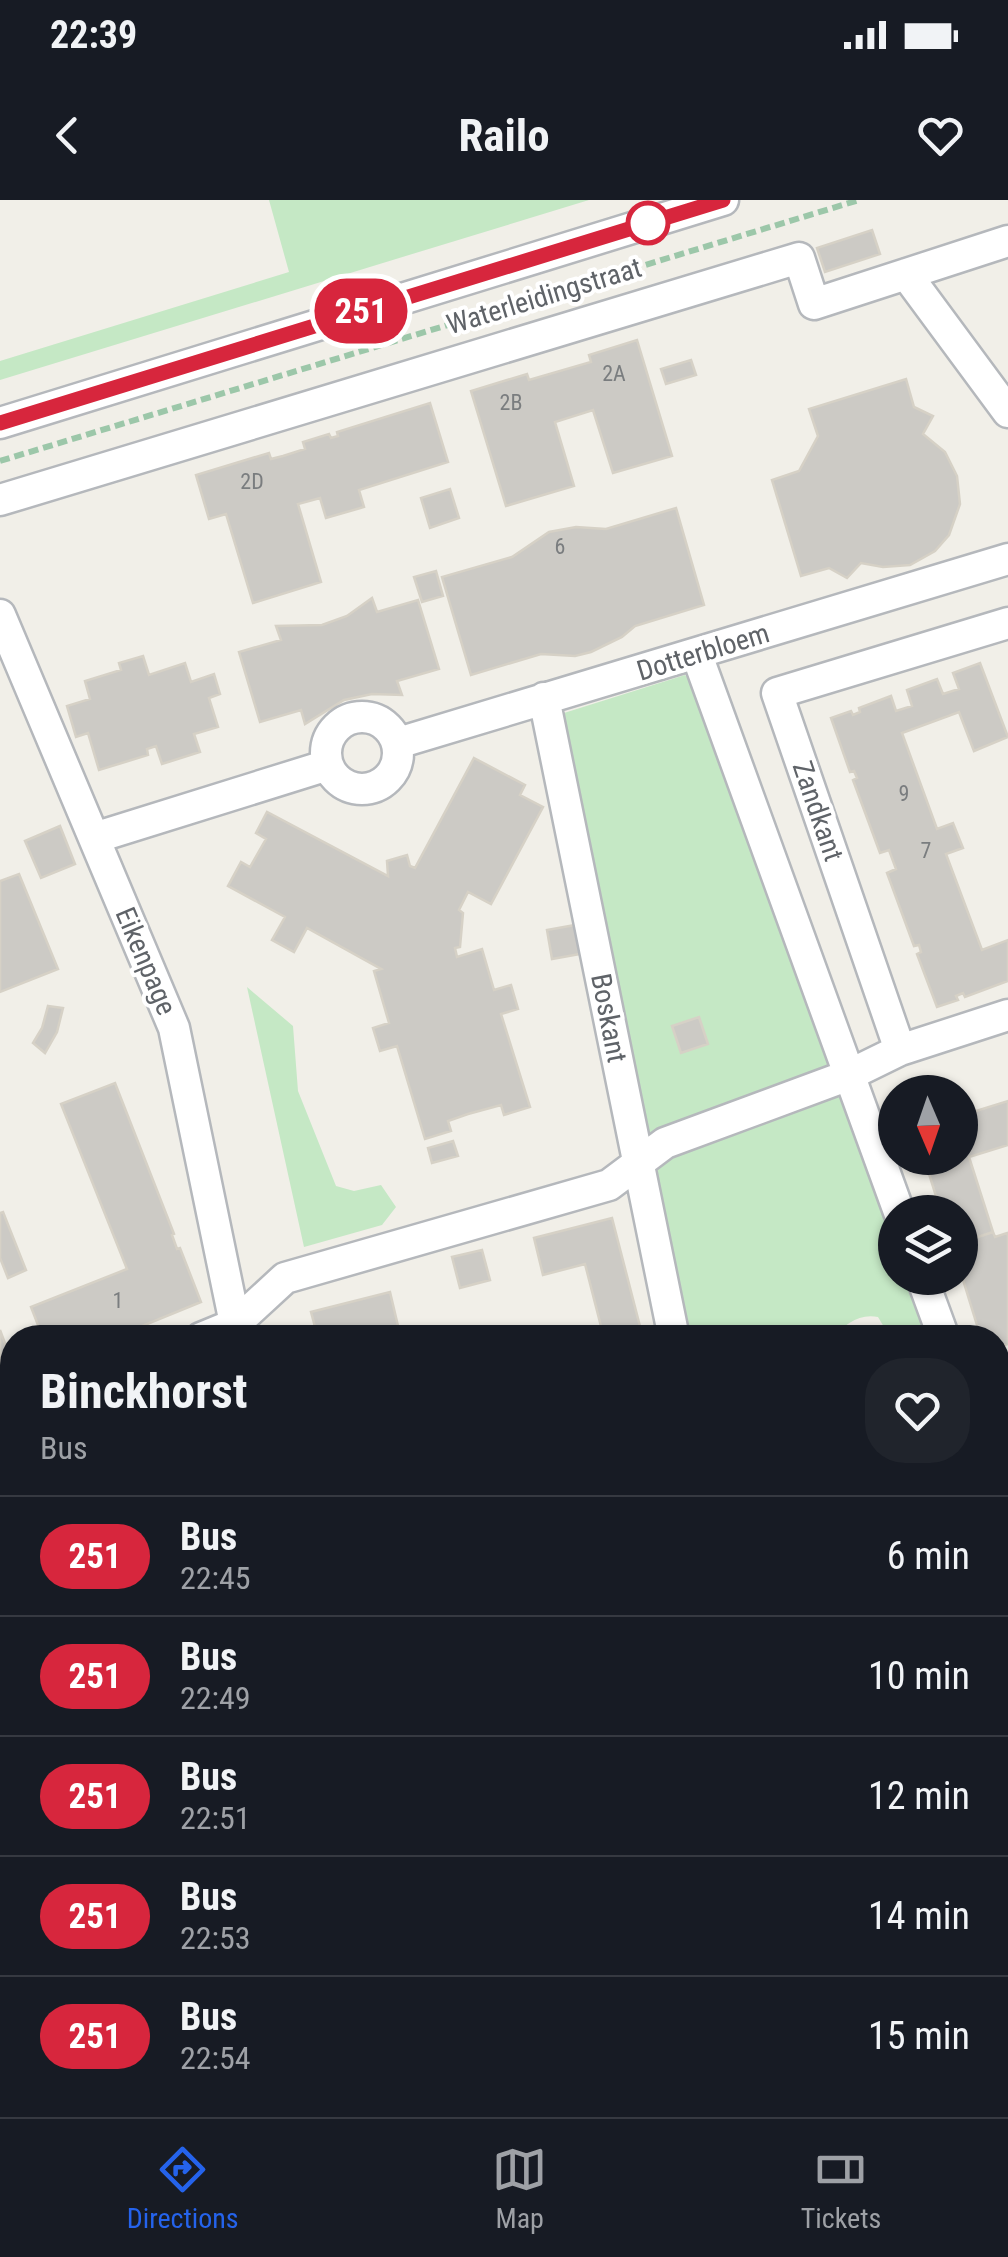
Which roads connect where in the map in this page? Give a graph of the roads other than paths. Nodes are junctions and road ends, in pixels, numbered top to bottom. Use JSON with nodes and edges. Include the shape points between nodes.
{"nodes":[{"id":1,"x":720,"y":200,"type":"edge"},
{"id":2,"x":1008,"y":241,"type":"edge"},
{"id":3,"x":906,"y":274,"type":"junction"},
{"id":4,"x":1008,"y":412,"type":"edge"},
{"id":5,"x":0,"y":423,"type":"edge"},
{"id":6,"x":0,"y":500,"type":"edge"},
{"id":7,"x":1008,"y":559,"type":"edge"},
{"id":8,"x":0,"y":615,"type":"edge"},
{"id":9,"x":1008,"y":622,"type":"edge"},
{"id":10,"x":697,"y":655,"type":"junction"},
{"id":11,"x":544,"y":698,"type":"junction"},
{"id":12,"x":398,"y":743,"type":"junction"},
{"id":13,"x":328,"y":765,"type":"junction"},
{"id":14,"x":94,"y":838,"type":"junction"},
{"id":15,"x":1008,"y":1015,"type":"edge"},
{"id":16,"x":900,"y":1050,"type":"junction"},
{"id":17,"x":849,"y":1075,"type":"junction"},
{"id":18,"x":638,"y":1164,"type":"junction"},
{"id":19,"x":893,"y":1195,"type":"edge"},
{"id":20,"x":928,"y":1295,"type":"edge"},
{"id":21,"x":236,"y":1325,"type":"edge"},
{"id":22,"x":242,"y":1325,"type":"edge"},
{"id":23,"x":671,"y":1325,"type":"edge"},
{"id":24,"x":939,"y":1325,"type":"edge"}],
"edges":[{"from":1,"to":5,"type":"street","name":"Waterleidingstraat"},
{"from":2,"to":3,"type":"street"},
{"from":3,"to":4,"type":"street"},
{"from":3,"to":6,"type":"street","via":[[814,304],[799,258]]},
{"from":7,"to":10,"type":"street","name":"Dotterbloem"},
{"from":8,"to":14,"type":"street","name":"Eikenpage"},
{"from":9,"to":16,"type":"street","name":"Zandkant","via":[[777,693]]},
{"from":10,"to":11,"type":"street","name":"Dotterbloem"},
{"from":10,"to":17,"type":"street"},
{"from":11,"to":12,"type":"street","name":"Dotterbloem"},
{"from":11,"to":18,"type":"street","name":"Boskant"},
{"from":12,"to":13,"type":"street","via":[[397,765],[384,783],[362,790],[341,783]]},
{"from":12,"to":13,"type":"street","via":[[385,724],[363,716],[341,723],[327,742]]},
{"from":13,"to":14,"type":"street"},
{"from":14,"to":21,"type":"street","name":"Eikenpage","via":[[174,1028]]},
{"from":15,"to":16,"type":"street"},
{"from":16,"to":17,"type":"street"},
{"from":17,"to":18,"type":"street","via":[[665,1143]]},
{"from":17,"to":19,"type":"street"},
{"from":18,"to":22,"type":"street","via":[[609,1185],[285,1278]]},
{"from":18,"to":23,"type":"street","name":"Boskant"},
{"from":20,"to":24,"type":"street"}]}
